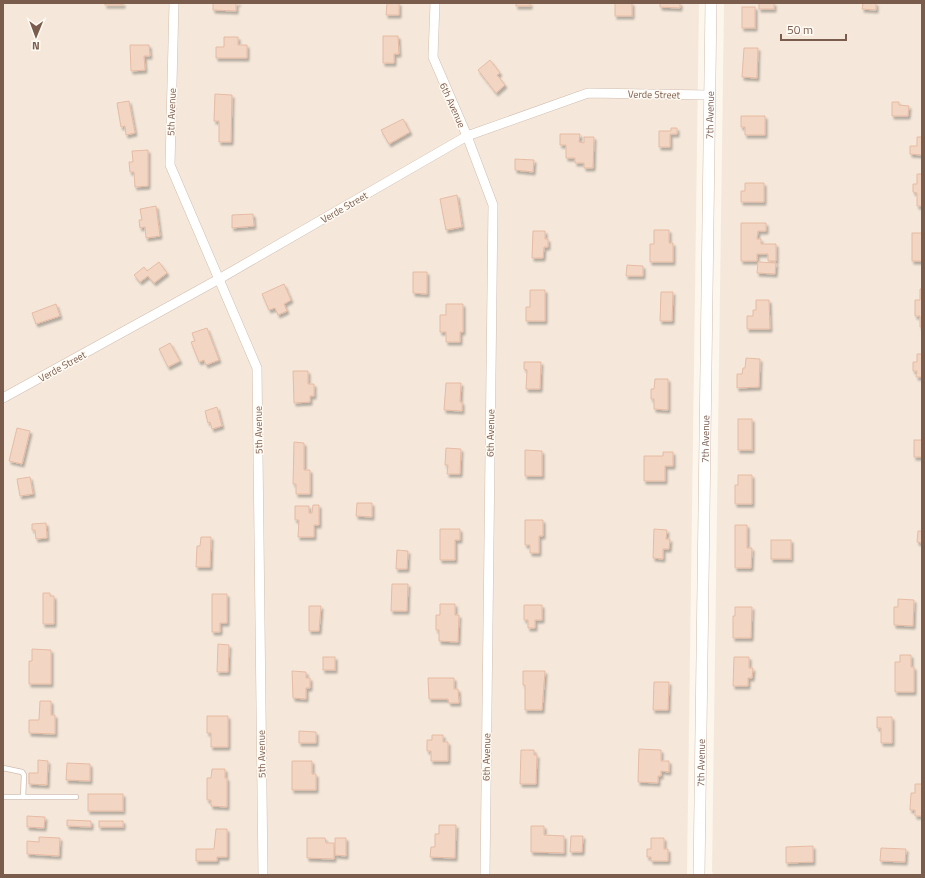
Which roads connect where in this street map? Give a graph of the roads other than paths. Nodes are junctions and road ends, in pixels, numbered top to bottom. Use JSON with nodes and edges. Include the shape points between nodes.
{"nodes":[{"id":1,"x":174,"y":3,"type":"edge"},
{"id":2,"x":435,"y":3,"type":"edge"},
{"id":3,"x":710,"y":3,"type":"edge"},
{"id":4,"x":709,"y":95,"type":"junction"},
{"id":5,"x":467,"y":136,"type":"junction"},
{"id":6,"x":220,"y":278,"type":"junction"},
{"id":7,"x":3,"y":398,"type":"edge"},
{"id":8,"x":3,"y":768,"type":"edge"},
{"id":9,"x":3,"y":797,"type":"edge"},
{"id":10,"x":24,"y":797,"type":"junction"},
{"id":11,"x":76,"y":797,"type":"dead end"},
{"id":12,"x":263,"y":875,"type":"edge"},
{"id":13,"x":485,"y":875,"type":"edge"},
{"id":14,"x":699,"y":875,"type":"edge"}],
"edges":[{"from":1,"to":6,"type":"street","name":"5th Avenue","via":[[170,165]]},
{"from":2,"to":5,"type":"street","name":"6th Avenue","via":[[433,58]]},
{"from":3,"to":4,"type":"street","name":"7th Avenue"},
{"from":4,"to":5,"type":"street","name":"Verde Street","via":[[588,93]]},
{"from":4,"to":14,"type":"street","name":"7th Avenue"},
{"from":5,"to":6,"type":"street","name":"Verde Street"},
{"from":5,"to":13,"type":"street","name":"6th Avenue","via":[[493,205]]},
{"from":6,"to":7,"type":"street","name":"Verde Street"},
{"from":6,"to":12,"type":"street","name":"5th Avenue","via":[[257,368]]},
{"from":8,"to":10,"type":"lane","via":[[22,772]]},
{"from":9,"to":10,"type":"lane"},
{"from":10,"to":11,"type":"lane"}]}
